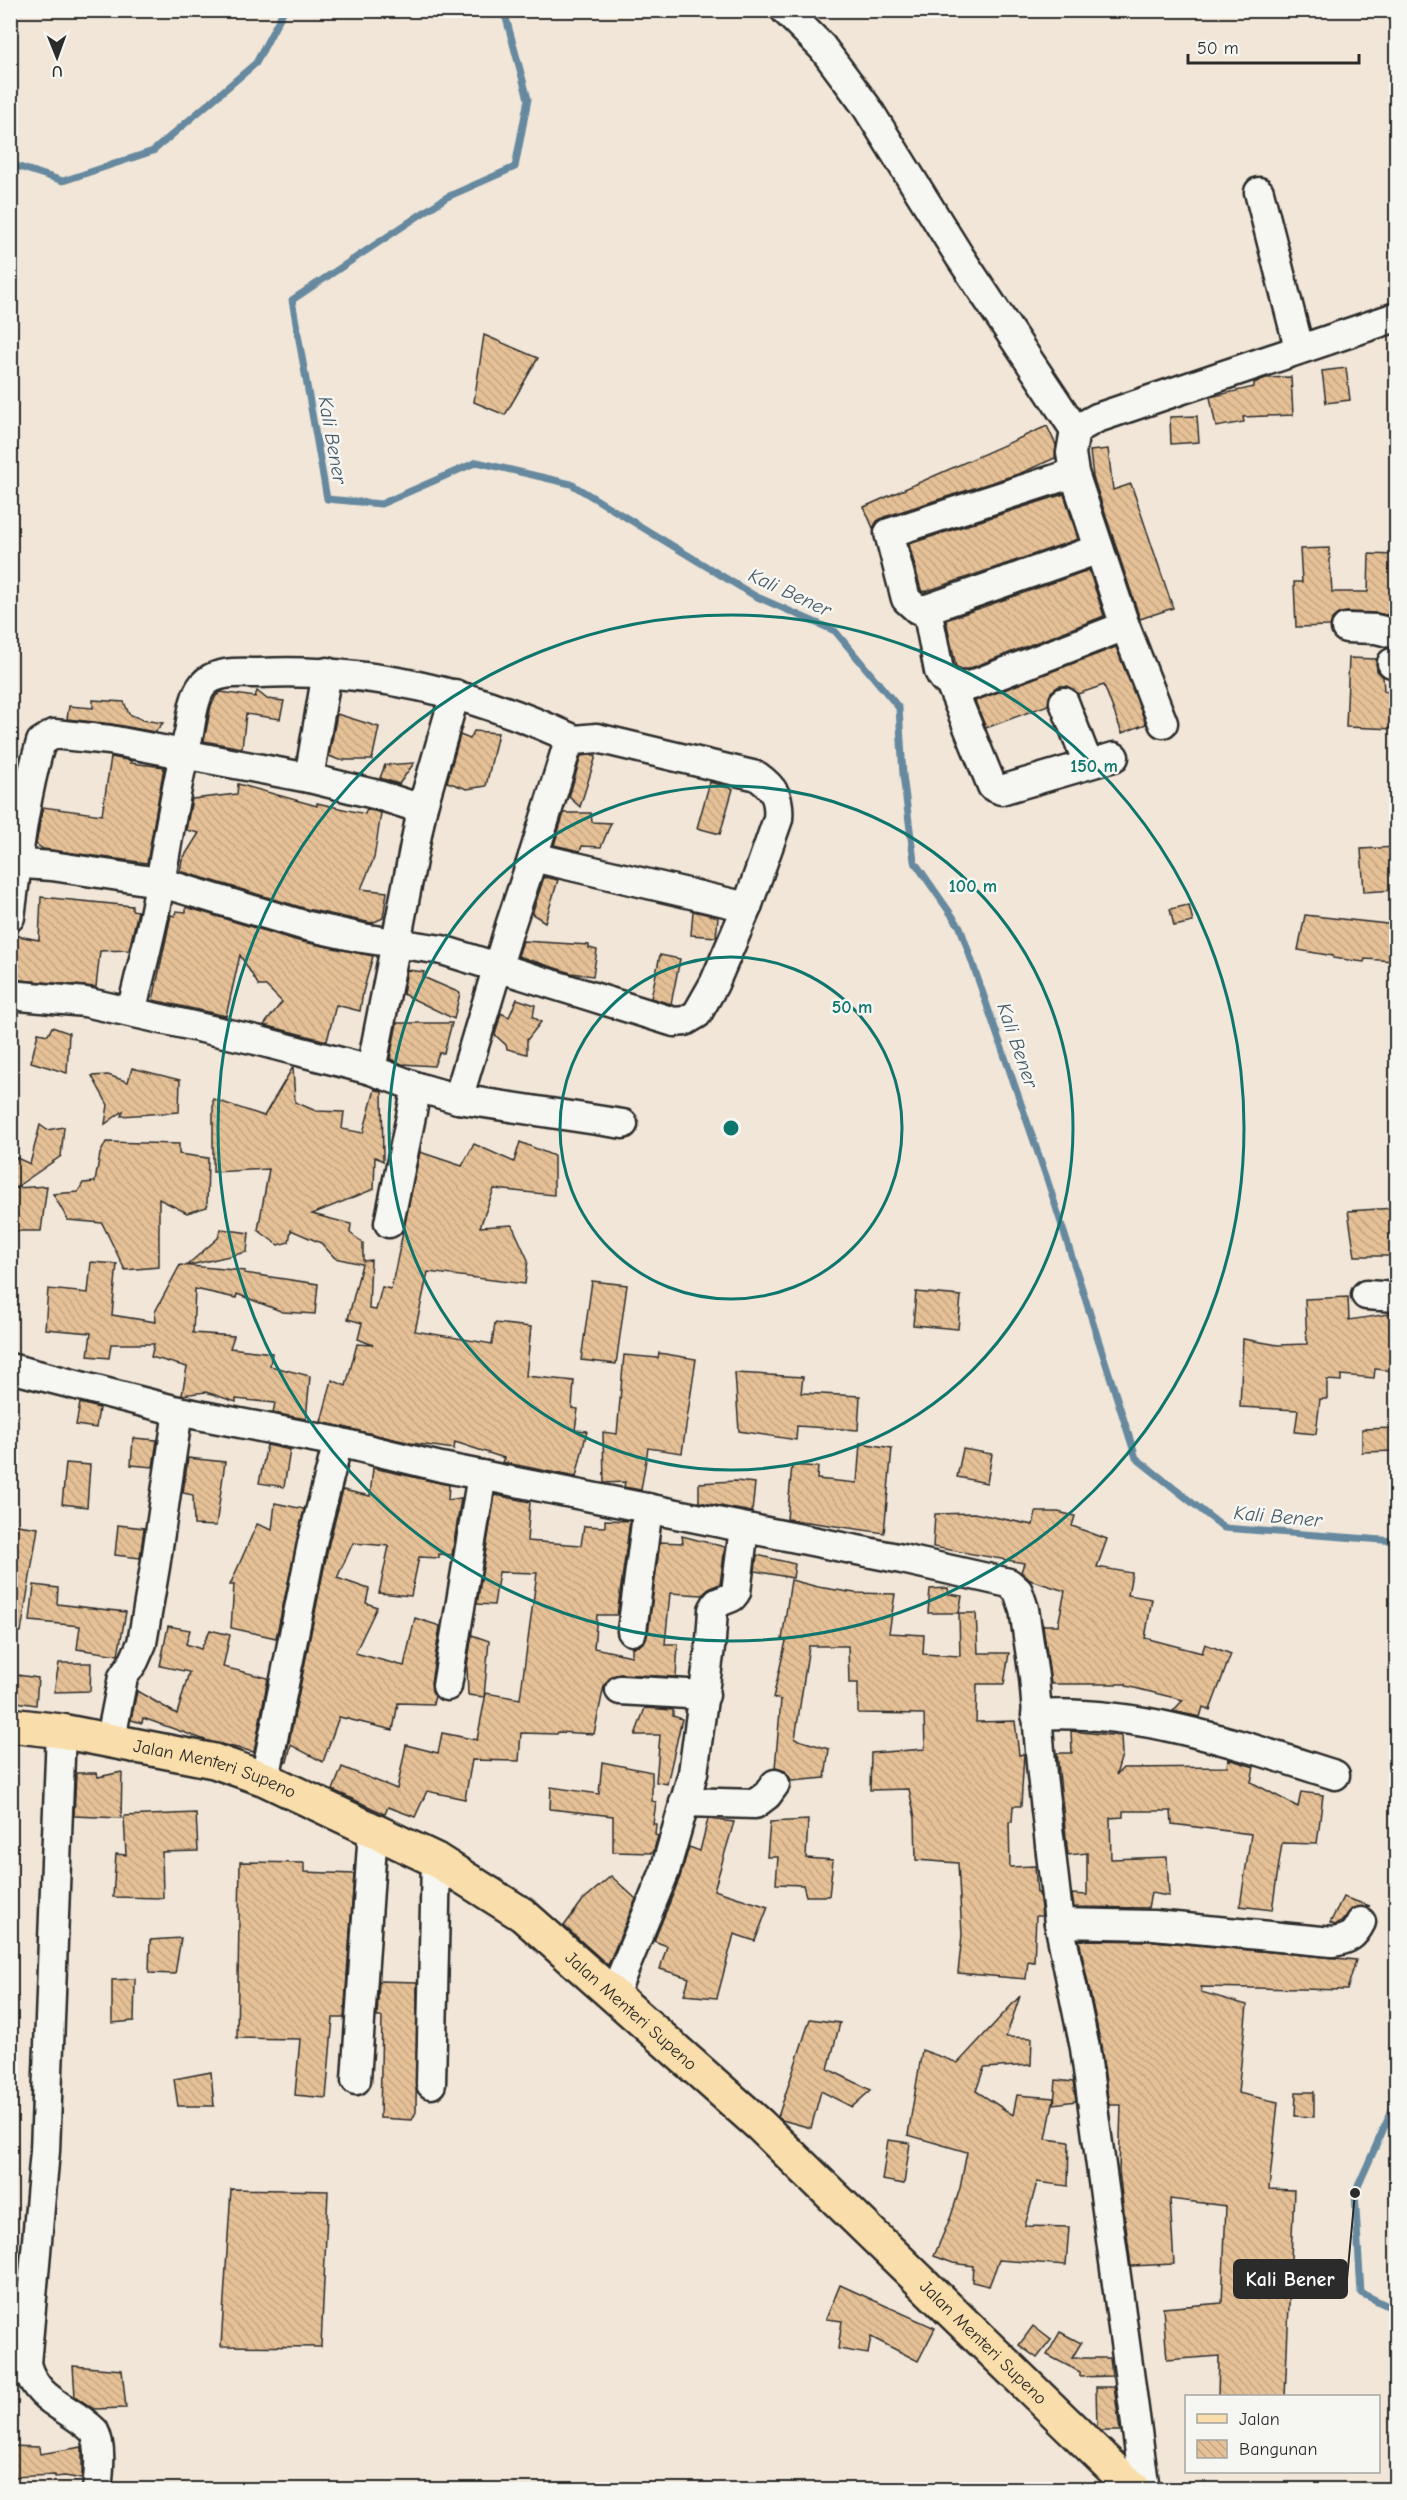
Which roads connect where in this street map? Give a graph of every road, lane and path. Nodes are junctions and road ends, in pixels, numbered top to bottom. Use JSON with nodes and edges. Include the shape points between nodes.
{"nodes":[{"id":1,"x":785,"y":10,"type":"edge"},
{"id":2,"x":1259,"y":192,"type":"dead end"},
{"id":3,"x":1396,"y":317,"type":"edge"},
{"id":4,"x":1299,"y":348,"type":"junction"},
{"id":5,"x":1075,"y":430,"type":"junction"},
{"id":6,"x":1074,"y":473,"type":"junction"},
{"id":7,"x":1099,"y":549,"type":"junction"},
{"id":8,"x":927,"y":609,"type":"junction"},
{"id":9,"x":1125,"y":626,"type":"junction"},
{"id":10,"x":1346,"y":628,"type":"dead end"},
{"id":11,"x":1396,"y":634,"type":"edge"},
{"id":12,"x":327,"y":672,"type":"junction"},
{"id":13,"x":951,"y":685,"type":"junction"},
{"id":14,"x":455,"y":694,"type":"junction"},
{"id":15,"x":1064,"y":702,"type":"dead end"},
{"id":16,"x":1163,"y":723,"type":"dead end"},
{"id":17,"x":575,"y":740,"type":"junction"},
{"id":18,"x":184,"y":754,"type":"junction"},
{"id":19,"x":309,"y":778,"type":"junction"},
{"id":20,"x":422,"y":808,"type":"junction"},
{"id":21,"x":533,"y":857,"type":"junction"},
{"id":22,"x":14,"y":863,"type":"edge"},
{"id":23,"x":159,"y":882,"type":"junction"},
{"id":24,"x":747,"y":907,"type":"junction"},
{"id":25,"x":10,"y":917,"type":"edge"},
{"id":26,"x":394,"y":942,"type":"junction"},
{"id":27,"x":498,"y":966,"type":"junction"},
{"id":28,"x":10,"y":995,"type":"edge"},
{"id":29,"x":131,"y":1012,"type":"junction"},
{"id":30,"x":371,"y":1070,"type":"junction"},
{"id":31,"x":417,"y":1087,"type":"junction"},
{"id":32,"x":458,"y":1099,"type":"junction"},
{"id":33,"x":623,"y":1124,"type":"dead end"},
{"id":34,"x":389,"y":1223,"type":"dead end"},
{"id":35,"x":1366,"y":1295,"type":"dead end"},
{"id":36,"x":1396,"y":1297,"type":"edge"},
{"id":37,"x":10,"y":1368,"type":"edge"},
{"id":38,"x":178,"y":1411,"type":"junction"},
{"id":39,"x":338,"y":1442,"type":"junction"},
{"id":40,"x":482,"y":1475,"type":"junction"},
{"id":41,"x":648,"y":1508,"type":"junction"},
{"id":42,"x":744,"y":1528,"type":"junction"},
{"id":43,"x":632,"y":1631,"type":"dead end"},
{"id":44,"x":447,"y":1686,"type":"dead end"},
{"id":45,"x":620,"y":1690,"type":"dead end"},
{"id":46,"x":705,"y":1695,"type":"junction"},
{"id":47,"x":1036,"y":1715,"type":"junction"},
{"id":48,"x":10,"y":1725,"type":"edge"},
{"id":49,"x":61,"y":1731,"type":"junction"},
{"id":50,"x":113,"y":1742,"type":"junction"},
{"id":51,"x":1335,"y":1775,"type":"dead end"},
{"id":52,"x":265,"y":1779,"type":"junction"},
{"id":53,"x":775,"y":1784,"type":"dead end"},
{"id":54,"x":684,"y":1802,"type":"junction"},
{"id":55,"x":373,"y":1830,"type":"junction"},
{"id":56,"x":436,"y":1860,"type":"junction"},
{"id":57,"x":1361,"y":1922,"type":"dead end"},
{"id":58,"x":1059,"y":1923,"type":"junction"},
{"id":59,"x":614,"y":1994,"type":"junction"},
{"id":60,"x":356,"y":2080,"type":"dead end"},
{"id":61,"x":431,"y":2084,"type":"dead end"},
{"id":62,"x":18,"y":2364,"type":"edge"},
{"id":63,"x":97,"y":2490,"type":"edge"},
{"id":64,"x":1135,"y":2490,"type":"edge"},
{"id":65,"x":1145,"y":2490,"type":"edge"}],
"edges":[{"from":1,"to":5,"type":"street","via":[[822,47],[866,106]]},
{"from":2,"to":4,"type":"street"},
{"from":3,"to":4,"type":"street"},
{"from":4,"to":5,"type":"street","via":[[1097,418]]},
{"from":5,"to":6,"type":"street","via":[[1071,453]]},
{"from":6,"to":7,"type":"street"},
{"from":6,"to":8,"type":"street","via":[[889,533],[906,599],[917,609]]},
{"from":7,"to":8,"type":"street"},
{"from":7,"to":9,"type":"street"},
{"from":8,"to":13,"type":"street","via":[[939,671]]},
{"from":9,"to":13,"type":"street","via":[[972,685]]},
{"from":9,"to":16,"type":"street"},
{"from":10,"to":11,"type":"street"},
{"from":12,"to":14,"type":"street"},
{"from":12,"to":18,"type":"street","via":[[226,674],[207,681],[197,696]]},
{"from":12,"to":19,"type":"street"},
{"from":13,"to":15,"type":"street","via":[[992,786],[1000,790],[1101,761]]},
{"from":14,"to":17,"type":"street","via":[[538,722]]},
{"from":14,"to":20,"type":"street"},
{"from":17,"to":21,"type":"street","via":[[567,747]]},
{"from":17,"to":24,"type":"street","via":[[597,738],[757,776],[768,784],[775,791],[778,819]]},
{"from":18,"to":19,"type":"street"},
{"from":18,"to":22,"type":"street","via":[[110,740],[48,736],[41,742],[36,759]]},
{"from":18,"to":23,"type":"street"},
{"from":19,"to":20,"type":"street"},
{"from":20,"to":26,"type":"street"},
{"from":21,"to":24,"type":"street"},
{"from":21,"to":27,"type":"street"},
{"from":22,"to":23,"type":"street"},
{"from":22,"to":25,"type":"street"},
{"from":23,"to":26,"type":"street","via":[[303,925]]},
{"from":23,"to":29,"type":"street"},
{"from":24,"to":27,"type":"street","via":[[714,984],[697,1014],[685,1021],[663,1019]]},
{"from":26,"to":27,"type":"street"},
{"from":26,"to":30,"type":"street"},
{"from":27,"to":32,"type":"street"},
{"from":28,"to":29,"type":"street","via":[[85,1002]]},
{"from":29,"to":30,"type":"street"},
{"from":30,"to":31,"type":"street"},
{"from":31,"to":32,"type":"street"},
{"from":31,"to":34,"type":"street"},
{"from":32,"to":33,"type":"street"},
{"from":35,"to":36,"type":"street"},
{"from":37,"to":38,"type":"street"},
{"from":38,"to":39,"type":"street"},
{"from":38,"to":50,"type":"street","via":[[142,1643],[123,1677]]},
{"from":39,"to":40,"type":"street"},
{"from":39,"to":52,"type":"street","via":[[313,1539]]},
{"from":40,"to":41,"type":"street"},
{"from":40,"to":44,"type":"street"},
{"from":41,"to":42,"type":"street"},
{"from":41,"to":43,"type":"street"},
{"from":42,"to":46,"type":"street","via":[[736,1593],[712,1610]]},
{"from":42,"to":47,"type":"street","via":[[1010,1583],[1018,1591],[1024,1610]]},
{"from":45,"to":46,"type":"street"},
{"from":46,"to":54,"type":"street","via":[[693,1773]]},
{"from":47,"to":51,"type":"street","via":[[1116,1717],[1155,1724],[1231,1742]]},
{"from":47,"to":58,"type":"street"},
{"from":48,"to":49,"type":"main road","name":"Jalan Menteri Supeno"},
{"from":49,"to":50,"type":"main road","name":"Jalan Menteri Supeno"},
{"from":49,"to":62,"type":"street","via":[[45,2151]]},
{"from":50,"to":52,"type":"main road","name":"Jalan Menteri Supeno","via":[[214,1761]]},
{"from":52,"to":55,"type":"main road","name":"Jalan Menteri Supeno"},
{"from":53,"to":54,"type":"street","via":[[755,1804]]},
{"from":54,"to":59,"type":"street","via":[[664,1871]]},
{"from":55,"to":56,"type":"main road","name":"Jalan Menteri Supeno"},
{"from":55,"to":60,"type":"street"},
{"from":56,"to":59,"type":"main road","name":"Jalan Menteri Supeno","via":[[523,1915]]},
{"from":56,"to":61,"type":"street"},
{"from":57,"to":58,"type":"street","via":[[1355,1934],[1332,1942],[1154,1925]]},
{"from":58,"to":65,"type":"street","via":[[1085,2048]]},
{"from":59,"to":64,"type":"main road","name":"Jalan Menteri Supeno","via":[[760,2125]]},
{"from":62,"to":63,"type":"street","via":[[42,2394],[94,2431]]}]}
